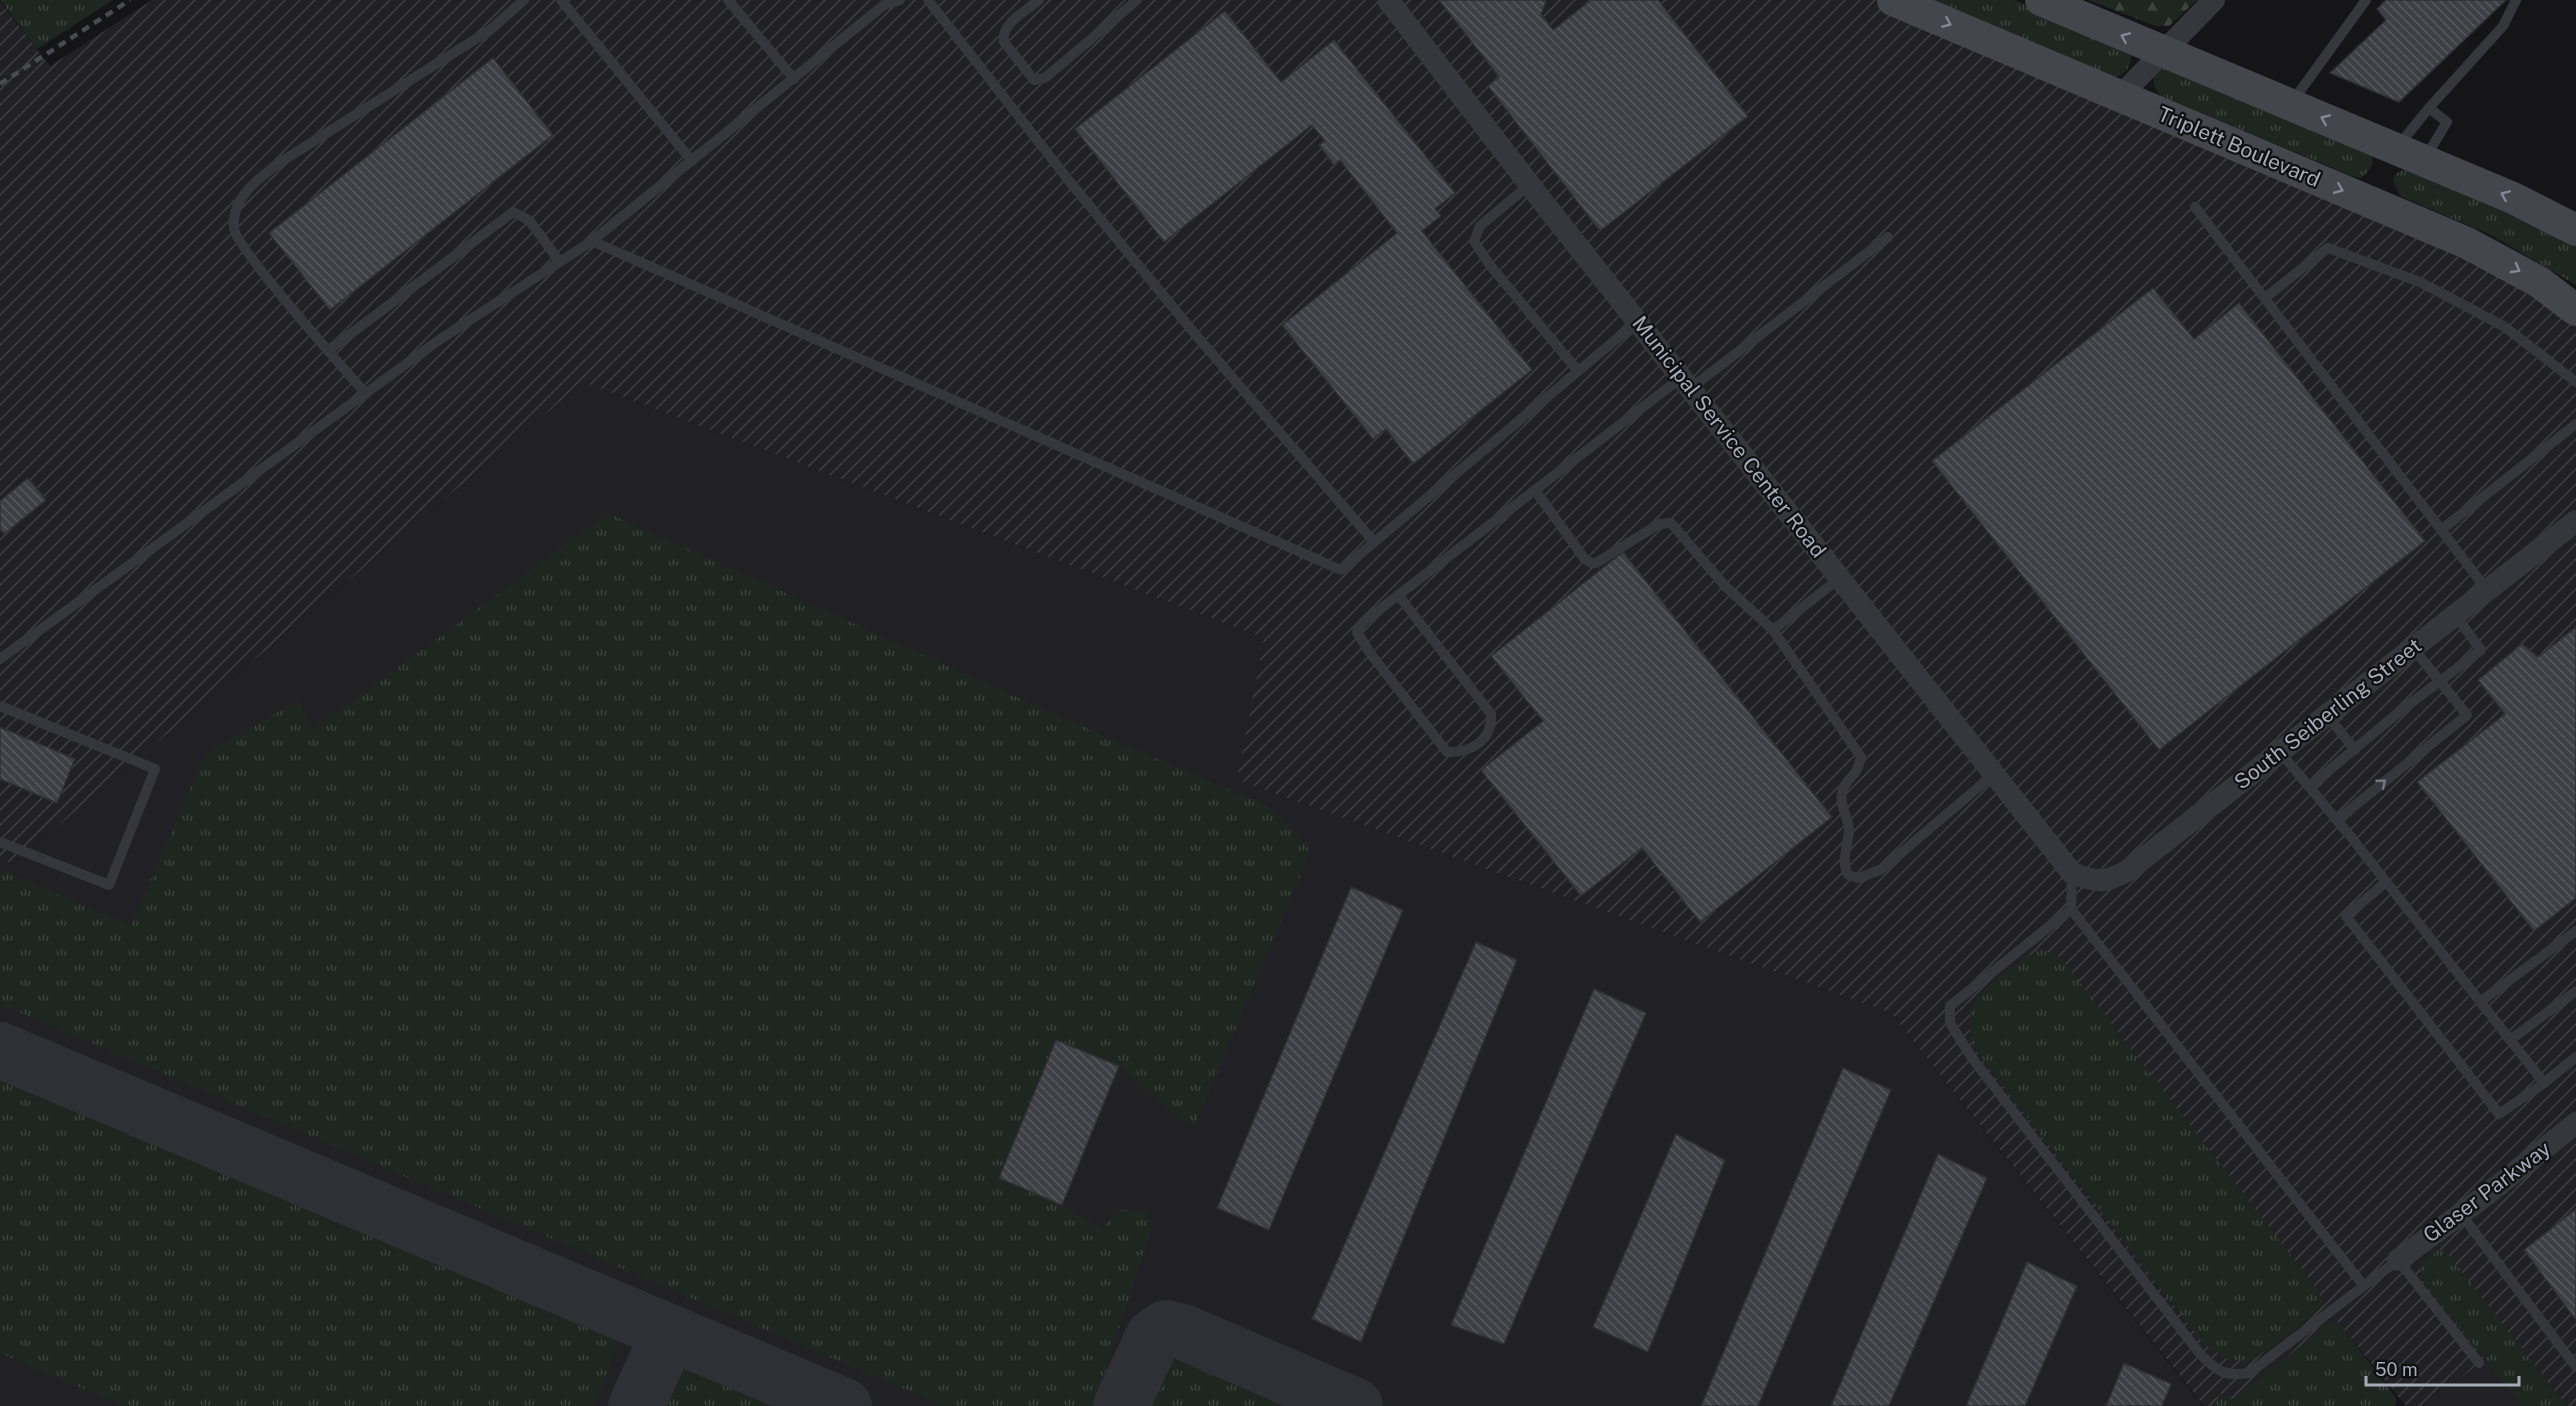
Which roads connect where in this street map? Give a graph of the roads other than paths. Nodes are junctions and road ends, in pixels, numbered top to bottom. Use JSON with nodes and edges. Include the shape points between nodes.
{"nodes":[{"id":1,"x":524,"y":0,"type":"edge"},
{"id":2,"x":561,"y":0,"type":"edge"},
{"id":3,"x":728,"y":0,"type":"edge"},
{"id":4,"x":900,"y":0,"type":"edge"},
{"id":5,"x":928,"y":0,"type":"edge"},
{"id":6,"x":1039,"y":0,"type":"edge"},
{"id":7,"x":1137,"y":0,"type":"edge"},
{"id":8,"x":1388,"y":0,"type":"edge"},
{"id":9,"x":1893,"y":0,"type":"edge"},
{"id":10,"x":2041,"y":0,"type":"edge"},
{"id":11,"x":2214,"y":0,"type":"edge"},
{"id":12,"x":2366,"y":0,"type":"edge"},
{"id":13,"x":2516,"y":0,"type":"edge"},
{"id":14,"x":2162,"y":52,"type":"junction"},
{"id":15,"x":794,"y":79,"type":"junction"},
{"id":16,"x":2120,"y":96,"type":"junction"},
{"id":17,"x":2290,"y":105,"type":"junction"},
{"id":18,"x":2429,"y":108,"type":"junction"},
{"id":19,"x":2410,"y":155,"type":"junction"},
{"id":20,"x":692,"y":161,"type":"junction"},
{"id":21,"x":1530,"y":184,"type":"junction"},
{"id":22,"x":2195,"y":207,"type":"dead end"},
{"id":23,"x":2576,"y":230,"type":"edge"},
{"id":24,"x":1888,"y":237,"type":"dead end"},
{"id":25,"x":592,"y":241,"type":"junction"},
{"id":26,"x":560,"y":262,"type":"junction"},
{"id":27,"x":2266,"y":297,"type":"junction"},
{"id":28,"x":2576,"y":310,"type":"edge"},
{"id":29,"x":1638,"y":321,"type":"junction"},
{"id":30,"x":329,"y":350,"type":"junction"},
{"id":31,"x":1578,"y":371,"type":"junction"},
{"id":32,"x":1686,"y":382,"type":"junction"},
{"id":33,"x":2576,"y":382,"type":"edge"},
{"id":34,"x":366,"y":394,"type":"junction"},
{"id":35,"x":2576,"y":424,"type":"edge"},
{"id":36,"x":1534,"y":490,"type":"junction"},
{"id":37,"x":2576,"y":521,"type":"edge"},
{"id":38,"x":2441,"y":530,"type":"junction"},
{"id":39,"x":1374,"y":542,"type":"junction"},
{"id":40,"x":1840,"y":578,"type":"junction"},
{"id":41,"x":2487,"y":590,"type":"junction"},
{"id":42,"x":1398,"y":595,"type":"junction"},
{"id":43,"x":2456,"y":615,"type":"junction"},
{"id":44,"x":1773,"y":630,"type":"junction"},
{"id":45,"x":2413,"y":648,"type":"junction"},
{"id":46,"x":0,"y":659,"type":"edge"},
{"id":47,"x":2438,"y":681,"type":"junction"},
{"id":48,"x":0,"y":706,"type":"edge"},
{"id":49,"x":2327,"y":715,"type":"junction"},
{"id":50,"x":2355,"y":750,"type":"junction"},
{"id":51,"x":2280,"y":752,"type":"junction"},
{"id":52,"x":1994,"y":774,"type":"junction"},
{"id":53,"x":2309,"y":787,"type":"junction"},
{"id":54,"x":2337,"y":820,"type":"junction"},
{"id":55,"x":0,"y":842,"type":"edge"},
{"id":56,"x":2072,"y":873,"type":"junction"},
{"id":57,"x":2386,"y":882,"type":"junction"},
{"id":58,"x":2071,"y":909,"type":"junction"},
{"id":59,"x":2576,"y":931,"type":"edge"},
{"id":60,"x":2576,"y":991,"type":"edge"},
{"id":61,"x":2480,"y":1002,"type":"junction"},
{"id":62,"x":2510,"y":1040,"type":"junction"},
{"id":63,"x":2576,"y":1057,"type":"edge"},
{"id":64,"x":2544,"y":1083,"type":"junction"},
{"id":65,"x":2576,"y":1124,"type":"edge"},
{"id":66,"x":2461,"y":1214,"type":"junction"},
{"id":67,"x":2397,"y":1260,"type":"junction"},
{"id":68,"x":2363,"y":1285,"type":"junction"},
{"id":69,"x":2479,"y":1363,"type":"dead end"},
{"id":70,"x":2576,"y":1367,"type":"edge"}],
"edges":[{"from":1,"to":30,"type":"lane","via":[[490,30],[279,163],[252,184],[236,207],[233,230]]},
{"from":2,"to":20,"type":"lane"},
{"from":3,"to":15,"type":"lane"},
{"from":4,"to":15,"type":"lane","via":[[884,5]]},
{"from":5,"to":39,"type":"lane","via":[[1158,289]]},
{"from":6,"to":7,"type":"lane","via":[[1006,26],[1003,34],[1004,42],[1034,80],[1045,78]]},
{"from":8,"to":21,"type":"street","name":"Municipal Service Center Road"},
{"from":9,"to":16,"type":"main road","name":"Triplett Boulevard","one_way":true},
{"from":14,"to":10,"type":"main road","one_way":true},
{"from":11,"to":14,"type":"street"},
{"from":12,"to":17,"type":"lane"},
{"from":13,"to":18,"type":"lane","via":[[2503,26]]},
{"from":14,"to":16,"type":"street"},
{"from":14,"to":17,"type":"main road"},
{"from":15,"to":20,"type":"lane"},
{"from":16,"to":28,"type":"main road","name":"Triplett Boulevard","one_way":true,"via":[[2467,243],[2539,282]]},
{"from":19,"to":17,"type":"main road","one_way":true},
{"from":18,"to":19,"type":"lane"},
{"from":18,"to":19,"type":"lane","via":[[2447,122]]},
{"from":23,"to":19,"type":"main road","one_way":true,"via":[[2513,198]]},
{"from":20,"to":25,"type":"lane"},
{"from":21,"to":29,"type":"street","name":"Municipal Service Center Road"},
{"from":21,"to":31,"type":"lane","via":[[1480,226],[1474,241]]},
{"from":22,"to":27,"type":"lane"},
{"from":24,"to":32,"type":"lane"},
{"from":25,"to":26,"type":"lane"},
{"from":25,"to":39,"type":"lane","via":[[1341,570]]},
{"from":26,"to":30,"type":"lane","via":[[529,220],[513,212]]},
{"from":26,"to":34,"type":"lane","via":[[439,340]]},
{"from":27,"to":33,"type":"lane","via":[[2328,248],[2420,282],[2505,327]]},
{"from":27,"to":38,"type":"lane"},
{"from":29,"to":31,"type":"lane"},
{"from":29,"to":32,"type":"street","name":"Municipal Service Center Road"},
{"from":30,"to":34,"type":"lane"},
{"from":31,"to":39,"type":"lane"},
{"from":32,"to":36,"type":"lane"},
{"from":32,"to":40,"type":"street","name":"Municipal Service Center Road"},
{"from":34,"to":46,"type":"lane"},
{"from":35,"to":38,"type":"lane"},
{"from":36,"to":42,"type":"lane"},
{"from":36,"to":44,"type":"lane","via":[[1591,563],[1659,524],[1671,523],[1725,586]]},
{"from":37,"to":41,"type":"street","name":"South Seiberling Street"},
{"from":38,"to":41,"type":"lane"},
{"from":40,"to":44,"type":"lane"},
{"from":40,"to":52,"type":"street","name":"Municipal Service Center Road"},
{"from":41,"to":43,"type":"street","name":"South Seiberling Street"},
{"from":42,"to":42,"type":"lane","via":[[1362,623],[1357,632],[1447,752],[1461,753],[1484,738],[1492,727],[1491,714]]},
{"from":43,"to":45,"type":"street","name":"South Seiberling Street"},
{"from":43,"to":47,"type":"lane","via":[[2481,650]]},
{"from":44,"to":52,"type":"lane","via":[[1861,757],[1841,796],[1848,826],[1844,859],[1848,874],[1859,878],[1882,869]]},
{"from":45,"to":47,"type":"lane"},
{"from":45,"to":49,"type":"street","name":"South Seiberling Street"},
{"from":47,"to":50,"type":"lane"},
{"from":54,"to":47,"type":"lane","one_way":true,"via":[[2467,715]]},
{"from":48,"to":55,"type":"lane","via":[[155,769],[109,885]]},
{"from":49,"to":50,"type":"lane"},
{"from":49,"to":51,"type":"street","name":"South Seiberling Street"},
{"from":50,"to":53,"type":"lane"},
{"from":51,"to":53,"type":"lane"},
{"from":51,"to":56,"type":"street","name":"South Seiberling Street","via":[[2127,871],[2100,882]]},
{"from":52,"to":56,"type":"street","name":"Municipal Service Center Road"},
{"from":53,"to":54,"type":"lane"},
{"from":54,"to":57,"type":"lane"},
{"from":56,"to":58,"type":"lane"},
{"from":57,"to":61,"type":"lane"},
{"from":57,"to":64,"type":"lane","via":[[2346,916],[2499,1114]]},
{"from":58,"to":68,"type":"lane"},
{"from":58,"to":68,"type":"lane","via":[[1950,1006],[1950,1023],[1972,1058],[2193,1345],[2213,1368],[2234,1376],[2249,1373]]},
{"from":59,"to":61,"type":"lane"},
{"from":60,"to":62,"type":"lane"},
{"from":61,"to":62,"type":"lane"},
{"from":62,"to":64,"type":"lane"},
{"from":63,"to":64,"type":"lane"},
{"from":65,"to":66,"type":"street","name":"Glaser Parkway"},
{"from":66,"to":67,"type":"street","name":"Glaser Parkway"},
{"from":66,"to":70,"type":"lane"},
{"from":67,"to":68,"type":"lane"},
{"from":67,"to":69,"type":"lane"}]}
